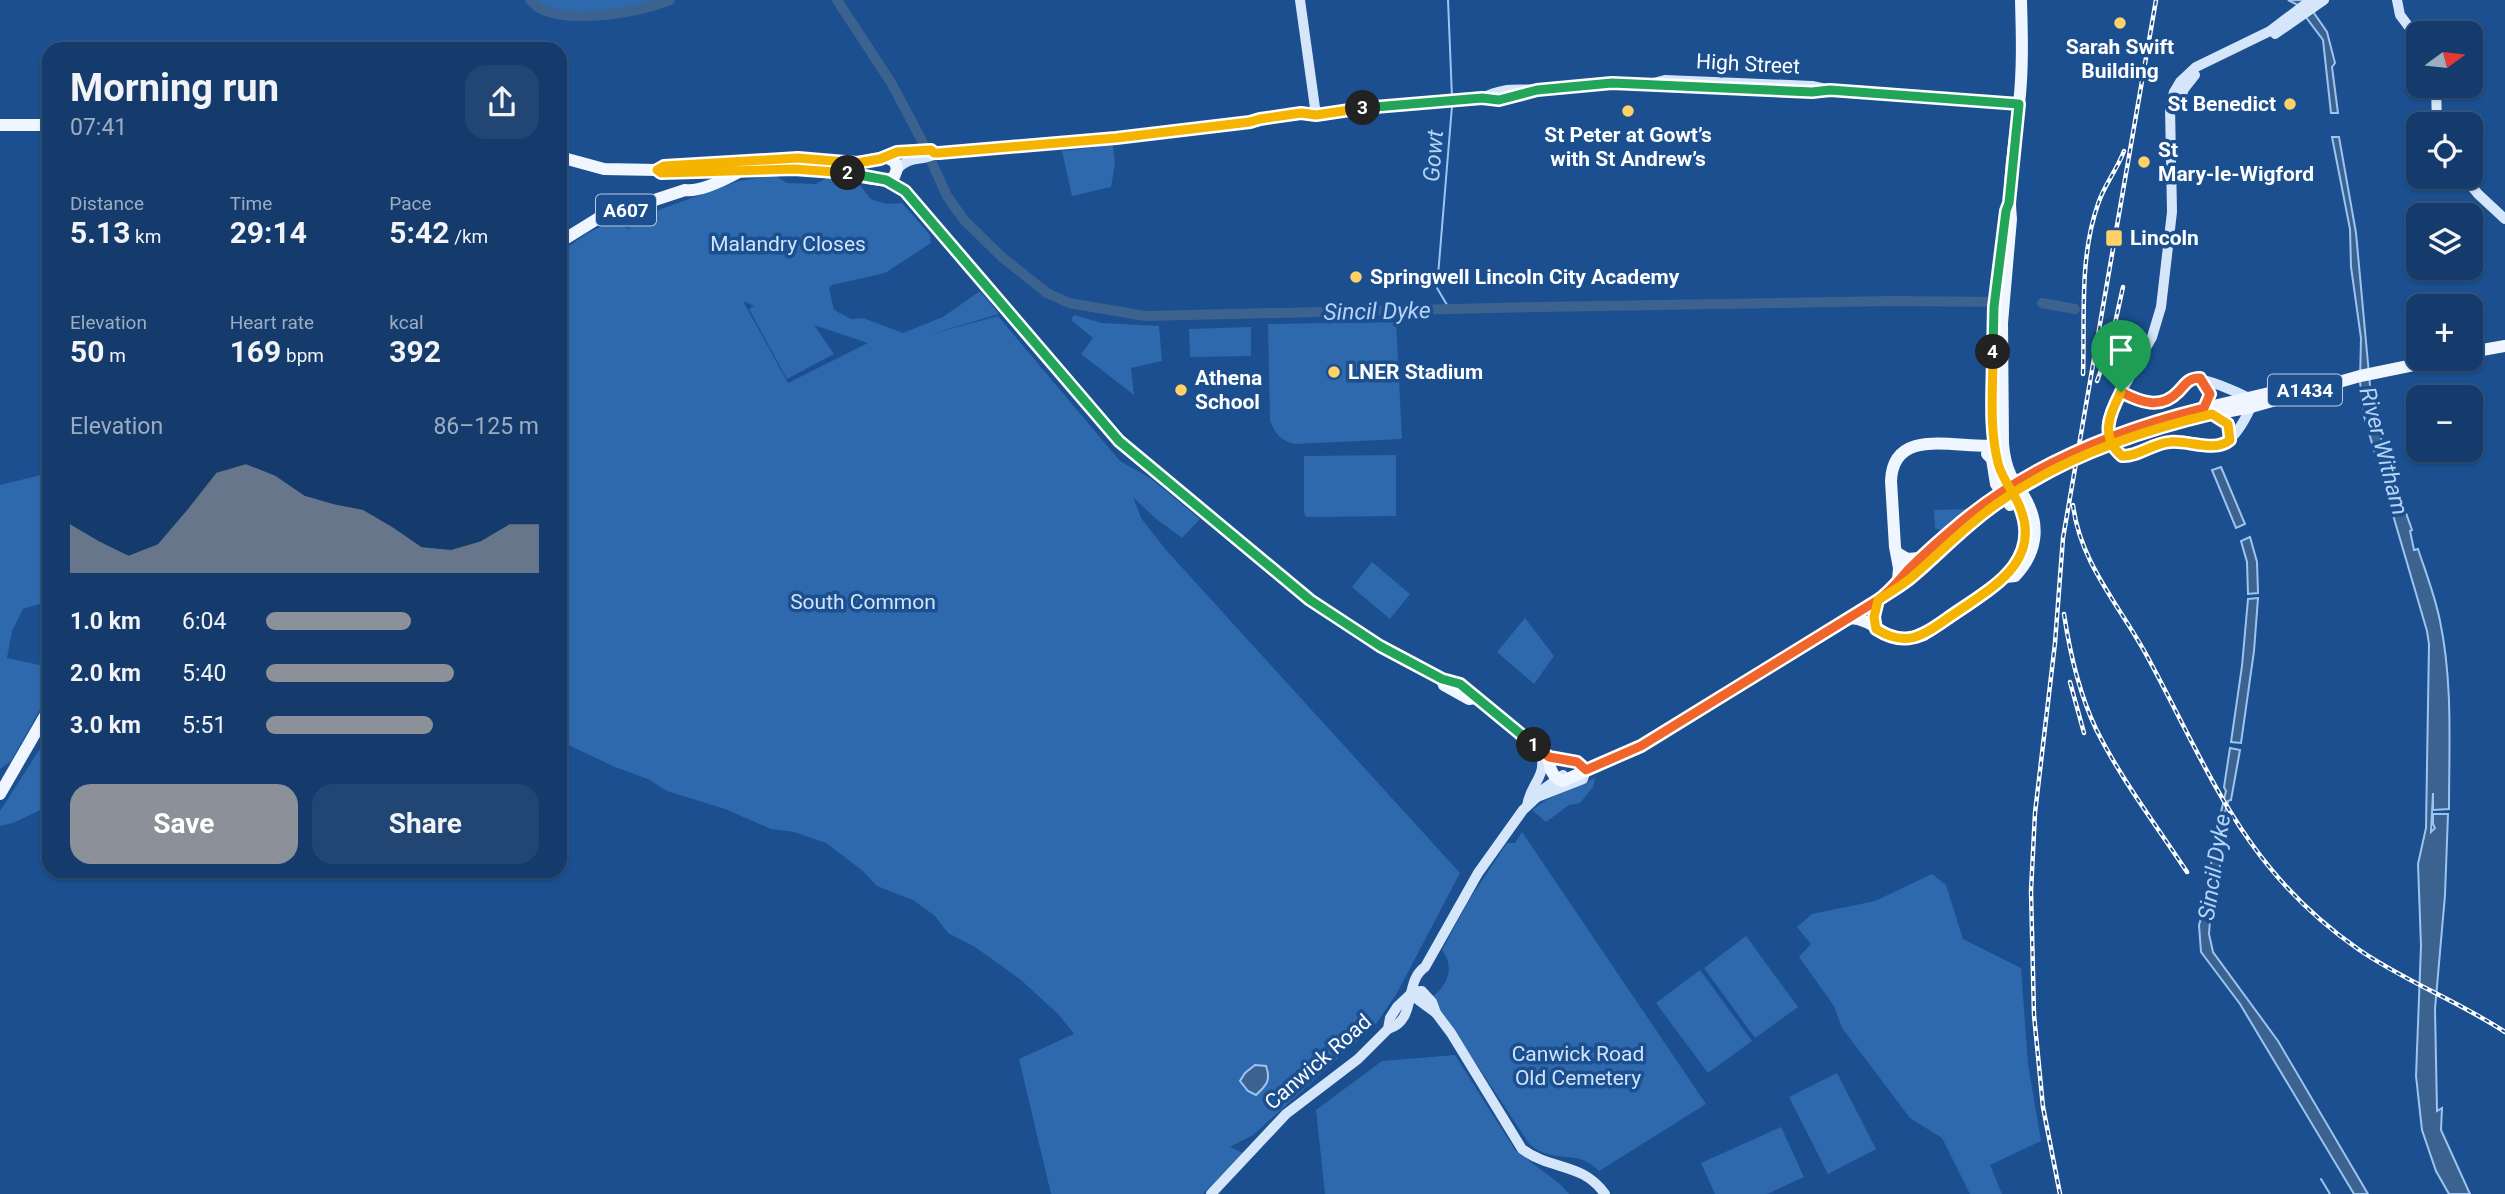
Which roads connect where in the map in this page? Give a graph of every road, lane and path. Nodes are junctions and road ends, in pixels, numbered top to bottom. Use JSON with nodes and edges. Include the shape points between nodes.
{"nodes":[{"id":1,"x":1300,"y":0,"type":"edge"},
{"id":2,"x":2021,"y":0,"type":"edge"},
{"id":3,"x":2324,"y":0,"type":"edge"},
{"id":4,"x":2397,"y":0,"type":"edge"},
{"id":5,"x":2312,"y":3,"type":"edge"},
{"id":6,"x":2406,"y":23,"type":"edge"},
{"id":7,"x":2019,"y":104,"type":"junction"},
{"id":8,"x":1316,"y":115,"type":"junction"},
{"id":9,"x":0,"y":125,"type":"edge"},
{"id":10,"x":42,"y":125,"type":"edge"},
{"id":11,"x":919,"y":154,"type":"junction"},
{"id":12,"x":882,"y":158,"type":"junction"},
{"id":13,"x":567,"y":159,"type":"edge"},
{"id":14,"x":704,"y":167,"type":"junction"},
{"id":15,"x":657,"y":170,"type":"junction"},
{"id":16,"x":737,"y":172,"type":"junction"},
{"id":17,"x":673,"y":173,"type":"junction"},
{"id":18,"x":890,"y":175,"type":"junction"},
{"id":19,"x":2475,"y":189,"type":"edge"},
{"id":20,"x":682,"y":191,"type":"junction"},
{"id":21,"x":2505,"y":219,"type":"edge"},
{"id":22,"x":567,"y":237,"type":"edge"},
{"id":23,"x":2505,"y":340,"type":"edge"},
{"id":24,"x":2483,"y":343,"type":"edge"},
{"id":25,"x":2505,"y":346,"type":"edge"},
{"id":26,"x":2483,"y":350,"type":"edge"},
{"id":27,"x":2406,"y":359,"type":"edge"},
{"id":28,"x":2406,"y":365,"type":"edge"},
{"id":29,"x":2365,"y":371,"type":"junction"},
{"id":30,"x":2200,"y":378,"type":"junction"},
{"id":31,"x":2121,"y":392,"type":"junction"},
{"id":32,"x":2250,"y":402,"type":"junction"},
{"id":33,"x":2208,"y":411,"type":"junction"},
{"id":34,"x":2230,"y":440,"type":"junction"},
{"id":35,"x":1997,"y":450,"type":"junction"},
{"id":36,"x":1938,"y":548,"type":"junction"},
{"id":37,"x":1897,"y":553,"type":"junction"},
{"id":38,"x":1920,"y":558,"type":"junction"},
{"id":39,"x":2006,"y":577,"type":"junction"},
{"id":40,"x":1895,"y":585,"type":"junction"},
{"id":41,"x":1878,"y":600,"type":"junction"},
{"id":42,"x":1850,"y":618,"type":"junction"},
{"id":43,"x":1876,"y":629,"type":"junction"},
{"id":44,"x":42,"y":721,"type":"edge"},
{"id":45,"x":1544,"y":754,"type":"junction"},
{"id":46,"x":1586,"y":770,"type":"junction"},
{"id":47,"x":1558,"y":782,"type":"junction"},
{"id":48,"x":0,"y":794,"type":"edge"},
{"id":49,"x":1527,"y":806,"type":"junction"},
{"id":50,"x":1413,"y":992,"type":"junction"},
{"id":51,"x":1211,"y":1194,"type":"edge"},
{"id":52,"x":1605,"y":1194,"type":"edge"}],
"edges":[{"from":1,"to":8,"type":"main road"},
{"from":2,"to":7,"type":"main road"},
{"from":3,"to":5,"type":"main road"},
{"from":4,"to":6,"type":"main road"},
{"from":5,"to":31,"type":"main road","via":[[2258,44],[2195,76],[2184,89],[2170,121],[2172,203],[2157,324]]},
{"from":7,"to":8,"type":"main road","name":"High Street","via":[[1649,83],[1590,84],[1511,98],[1446,100]]},
{"from":7,"to":35,"type":"main road","via":[[1999,302],[1993,432]]},
{"from":8,"to":11,"type":"main road"},
{"from":9,"to":10,"type":"main road"},
{"from":11,"to":12,"type":"main road","via":[[897,152]]},
{"from":11,"to":18,"type":"main road"},
{"from":12,"to":14,"type":"main road","via":[[857,163],[798,158]]},
{"from":12,"to":18,"type":"main road","via":[[893,160]]},
{"from":12,"to":18,"type":"main road","via":[[874,168],[876,174]]},
{"from":13,"to":15,"type":"main road","via":[[604,169]]},
{"from":14,"to":15,"type":"main road","via":[[661,166]]},
{"from":14,"to":16,"type":"main road"},
{"from":14,"to":17,"type":"main road"},
{"from":14,"to":20,"type":"main road","number":"A607"},
{"from":15,"to":17,"type":"main road"},
{"from":16,"to":18,"type":"main road","via":[[794,169]]},
{"from":16,"to":20,"type":"main road","number":"A607"},
{"from":17,"to":20,"type":"main road","number":"A607"},
{"from":18,"to":45,"type":"main road","via":[[1119,441],[1310,600],[1380,646],[1442,679],[1457,681]]},
{"from":19,"to":21,"type":"main road"},
{"from":20,"to":22,"type":"main road","number":"A607","via":[[597,219]]},
{"from":23,"to":24,"type":"main road"},
{"from":25,"to":26,"type":"main road"},
{"from":27,"to":29,"type":"main road","number":"A1434"},
{"from":28,"to":29,"type":"main road","number":"A1434"},
{"from":29,"to":32,"type":"main road","number":"A1434"},
{"from":30,"to":31,"type":"main road","via":[[2188,380],[2177,393],[2158,403],[2138,401]]},
{"from":30,"to":32,"type":"main road"},
{"from":30,"to":33,"type":"main road","via":[[2210,394]]},
{"from":31,"to":34,"type":"main road","via":[[2107,428],[2122,456],[2163,442],[2218,446]]},
{"from":32,"to":33,"type":"main road","number":"A1434"},
{"from":32,"to":34,"type":"main road"},
{"from":33,"to":34,"type":"main road","via":[[2228,424]]},
{"from":33,"to":36,"type":"main road","number":"A1434","via":[[2100,440],[2034,472],[1984,504]]},
{"from":35,"to":37,"type":"main road","via":[[1901,452],[1893,463],[1891,481]]},
{"from":35,"to":39,"type":"main road","via":[[1993,459],[1996,484],[2019,524],[2022,552]]},
{"from":35,"to":39,"type":"main road","via":[[2032,513],[2036,537],[2023,567],[2015,576]]},
{"from":36,"to":38,"type":"main road","number":"A1434"},
{"from":36,"to":40,"type":"main road","number":"A1434","via":[[1911,578]]},
{"from":37,"to":38,"type":"main road","via":[[1907,559]]},
{"from":37,"to":40,"type":"main road"},
{"from":38,"to":40,"type":"main road","number":"A1434"},
{"from":39,"to":43,"type":"main road","via":[[1924,635],[1898,639]]},
{"from":40,"to":41,"type":"main road","number":"A1434"},
{"from":41,"to":42,"type":"main road","number":"A1434"},
{"from":41,"to":43,"type":"main road"},
{"from":42,"to":43,"type":"main road"},
{"from":42,"to":46,"type":"main road","number":"A1434","via":[[1641,746]]},
{"from":44,"to":48,"type":"main road"},
{"from":45,"to":46,"type":"main road","via":[[1577,762]]},
{"from":45,"to":47,"type":"main road"},
{"from":45,"to":49,"type":"main road","via":[[1542,772]]},
{"from":46,"to":47,"type":"main road","number":"A1434"},
{"from":47,"to":49,"type":"main road","name":"Canwick Road","via":[[1542,789]]},
{"from":49,"to":50,"type":"main road","name":"Canwick Road","via":[[1478,873],[1415,978]]},
{"from":50,"to":51,"type":"main road","name":"Canwick Road","via":[[1403,999],[1388,1028],[1358,1059],[1296,1105]]},
{"from":50,"to":52,"type":"main road","via":[[1422,991],[1432,1002],[1522,1149],[1536,1159],[1580,1172],[1596,1181]]}]}
